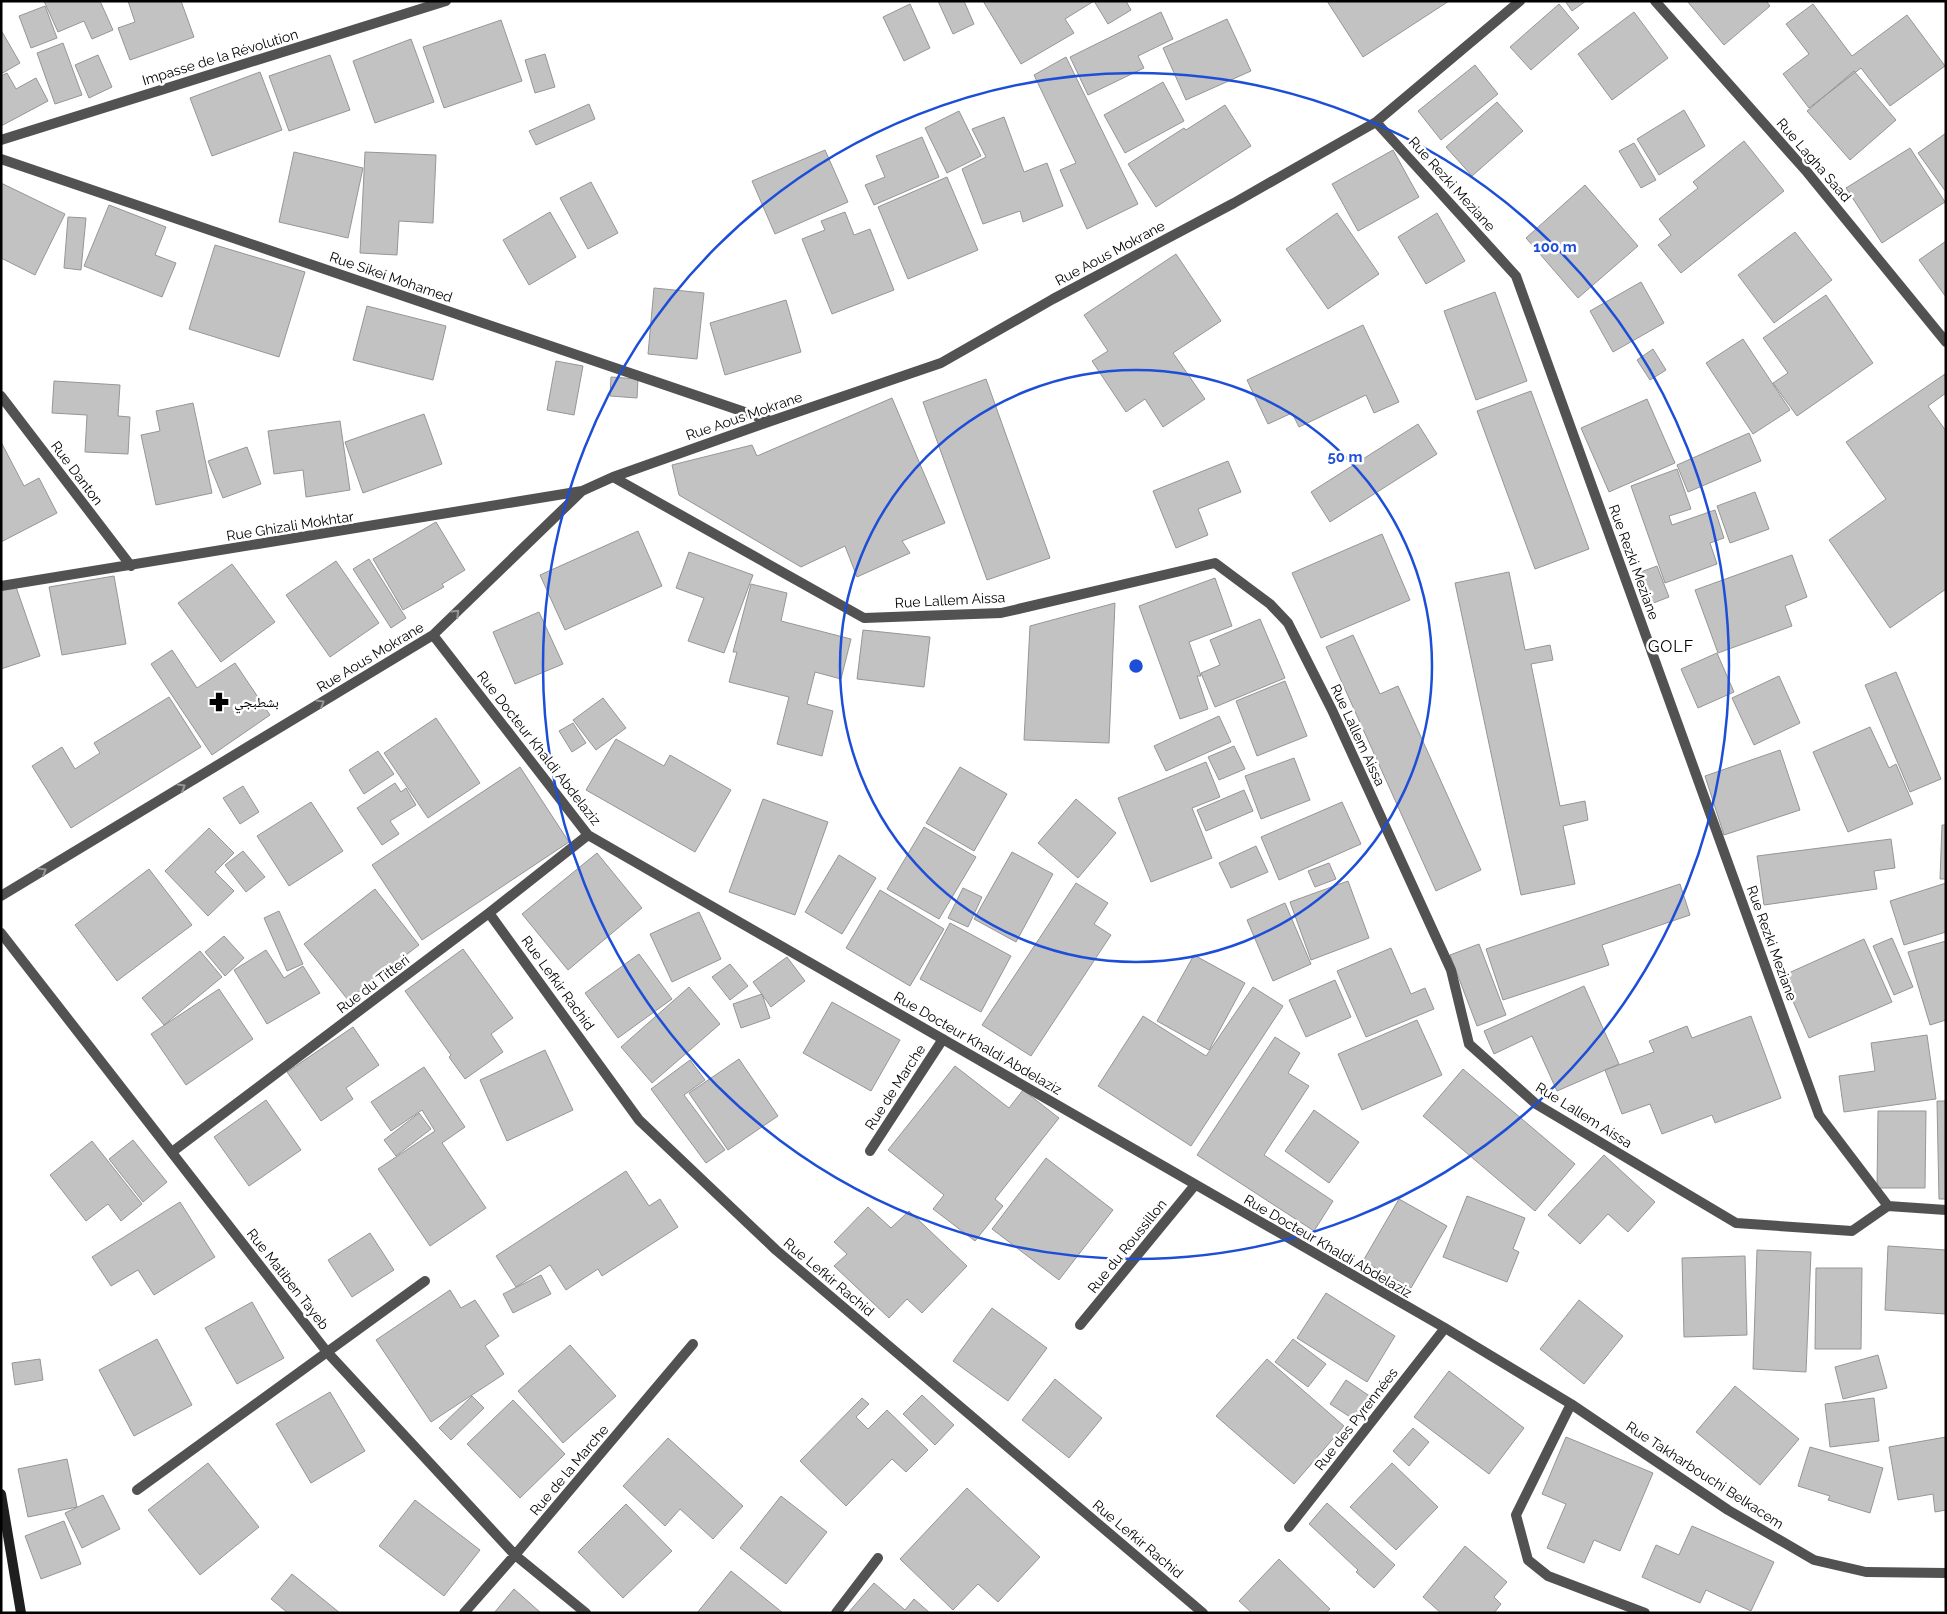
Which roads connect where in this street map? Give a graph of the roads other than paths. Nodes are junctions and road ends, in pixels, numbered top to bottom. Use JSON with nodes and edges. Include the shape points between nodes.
{"nodes":[{"id":1,"x":446,"y":1,"type":"edge"},
{"id":2,"x":1520,"y":1,"type":"edge"},
{"id":3,"x":1655,"y":1,"type":"edge"},
{"id":4,"x":1376,"y":122,"type":"junction"},
{"id":5,"x":1,"y":140,"type":"edge"},
{"id":6,"x":1,"y":159,"type":"edge"},
{"id":7,"x":1946,"y":342,"type":"edge"},
{"id":8,"x":1,"y":396,"type":"edge"},
{"id":9,"x":771,"y":421,"type":"junction"},
{"id":10,"x":613,"y":477,"type":"junction"},
{"id":11,"x":582,"y":491,"type":"junction"},
{"id":12,"x":131,"y":566,"type":"junction"},
{"id":13,"x":1,"y":586,"type":"edge"},
{"id":14,"x":433,"y":635,"type":"junction"},
{"id":15,"x":588,"y":835,"type":"junction"},
{"id":16,"x":1,"y":896,"type":"edge"},
{"id":17,"x":490,"y":913,"type":"junction"},
{"id":18,"x":1,"y":933,"type":"edge"},
{"id":19,"x":944,"y":1038,"type":"junction"},
{"id":20,"x":870,"y":1150,"type":"dead end"},
{"id":21,"x":172,"y":1152,"type":"junction"},
{"id":22,"x":1195,"y":1185,"type":"junction"},
{"id":23,"x":1888,"y":1206,"type":"junction"},
{"id":24,"x":1946,"y":1210,"type":"edge"},
{"id":25,"x":425,"y":1281,"type":"dead end"},
{"id":26,"x":1080,"y":1324,"type":"dead end"},
{"id":27,"x":1445,"y":1328,"type":"junction"},
{"id":28,"x":693,"y":1344,"type":"dead end"},
{"id":29,"x":327,"y":1352,"type":"junction"},
{"id":30,"x":1571,"y":1404,"type":"junction"},
{"id":31,"x":138,"y":1490,"type":"dead end"},
{"id":32,"x":1,"y":1494,"type":"edge"},
{"id":33,"x":1289,"y":1527,"type":"dead end"},
{"id":34,"x":516,"y":1555,"type":"junction"},
{"id":35,"x":878,"y":1558,"type":"dead end"},
{"id":36,"x":1946,"y":1573,"type":"edge"},
{"id":37,"x":21,"y":1613,"type":"edge"},
{"id":38,"x":464,"y":1613,"type":"edge"},
{"id":39,"x":586,"y":1613,"type":"edge"},
{"id":40,"x":836,"y":1613,"type":"edge"},
{"id":41,"x":1202,"y":1613,"type":"edge"},
{"id":42,"x":1645,"y":1613,"type":"edge"}],
"edges":[{"from":1,"to":5,"type":"street","name":"Impasse de la Révolution"},
{"from":2,"to":4,"type":"street","name":"Rue Aous Mokrane"},
{"from":3,"to":7,"type":"street","name":"Rue Lagha Saad","via":[[1807,172]]},
{"from":4,"to":9,"type":"street","name":"Rue Aous Mokrane","via":[[941,363]]},
{"from":4,"to":23,"type":"street","name":"Rue Rezki Meziane","via":[[1516,276],[1819,1115]]},
{"from":6,"to":9,"type":"street","name":"Rue Sikei Mohamed"},
{"from":8,"to":12,"type":"street","name":"Rue Danton"},
{"from":9,"to":10,"type":"street","name":"Rue Aous Mokrane"},
{"from":10,"to":11,"type":"street","name":"Rue Aous Mokrane"},
{"from":10,"to":23,"type":"street","name":"Rue Lallem Aissa","via":[[864,618],[1001,613],[1215,563],[1270,604],[1288,623],[1332,710],[1451,970],[1469,1044],[1536,1104],[1736,1223],[1852,1230]]},
{"from":11,"to":12,"type":"street","name":"Rue Ghizali Mokhtar"},
{"from":14,"to":11,"type":"street","name":"Rue Aous Mokrane","one_way":true},
{"from":12,"to":13,"type":"street","name":"Rue Ghizali Mokhtar"},
{"from":14,"to":15,"type":"street","name":"Rue Docteur Khaldi Abdelaziz"},
{"from":16,"to":14,"type":"street","name":"Rue Aous Mokrane","one_way":true},
{"from":15,"to":17,"type":"street","name":"Rue du Titteri"},
{"from":15,"to":19,"type":"street","name":"Rue Docteur Khaldi Abdelaziz"},
{"from":17,"to":21,"type":"street","name":"Rue du Titteri"},
{"from":17,"to":41,"type":"street","name":"Rue Lefkir Rachid","via":[[639,1120],[776,1250]]},
{"from":18,"to":21,"type":"street","name":"Rue Matiben Tayeb"},
{"from":19,"to":20,"type":"street","name":"Rue de Marche"},
{"from":19,"to":22,"type":"street","name":"Rue Docteur Khaldi Abdelaziz"},
{"from":21,"to":29,"type":"street","name":"Rue Matiben Tayeb"},
{"from":22,"to":26,"type":"street","name":"Rue du Roussillon"},
{"from":22,"to":27,"type":"street","name":"Rue Docteur Khaldi Abdelaziz"},
{"from":23,"to":24,"type":"street"},
{"from":25,"to":29,"type":"street"},
{"from":27,"to":30,"type":"street","name":"Rue Docteur Khaldi Abdelaziz"},
{"from":27,"to":33,"type":"street","name":"Rue des Pyrennées"},
{"from":28,"to":34,"type":"street","name":"Rue de la Marche"},
{"from":29,"to":31,"type":"street"},
{"from":29,"to":34,"type":"street","name":"Rue Matiben Tayeb"},
{"from":30,"to":36,"type":"street","name":"Rue Takharbouchi Belkacem","via":[[1728,1510],[1814,1560],[1866,1572]]},
{"from":30,"to":42,"type":"street","via":[[1516,1515],[1528,1560],[1548,1576]]},
{"from":32,"to":37,"type":"main road"},
{"from":34,"to":38,"type":"street","name":"Rue de la Marche"},
{"from":34,"to":39,"type":"street","name":"Rue Matiben Tayeb"},
{"from":35,"to":40,"type":"street"}]}
